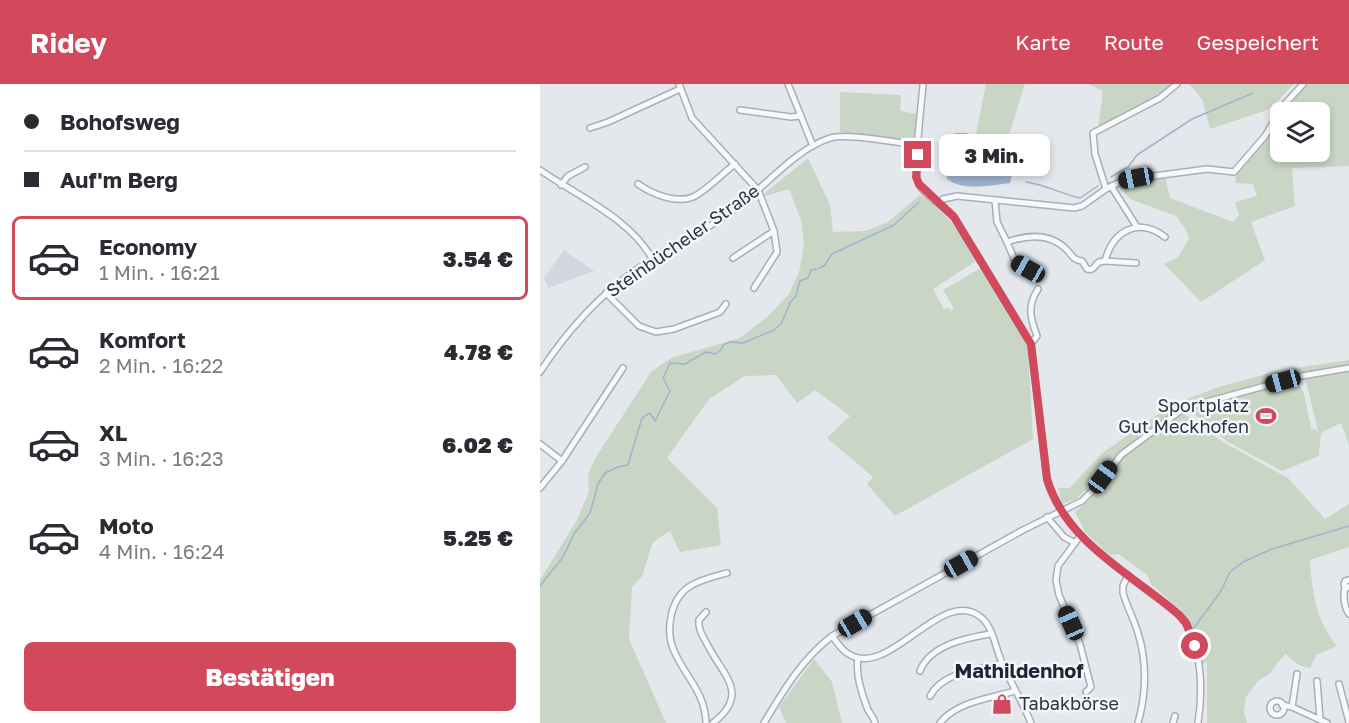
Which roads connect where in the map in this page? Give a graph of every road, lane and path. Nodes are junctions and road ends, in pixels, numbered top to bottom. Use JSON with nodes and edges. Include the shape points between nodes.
{"nodes":[{"id":1,"x":788,"y":84,"type":"edge"},
{"id":2,"x":923,"y":84,"type":"edge"},
{"id":3,"x":1177,"y":84,"type":"edge"},
{"id":4,"x":1303,"y":84,"type":"edge"},
{"id":5,"x":679,"y":86,"type":"edge"},
{"id":6,"x":740,"y":110,"type":"dead end"},
{"id":7,"x":800,"y":116,"type":"junction"},
{"id":8,"x":590,"y":128,"type":"dead end"},
{"id":9,"x":813,"y":146,"type":"junction"},
{"id":10,"x":916,"y":147,"type":"junction"},
{"id":11,"x":735,"y":164,"type":"junction"},
{"id":12,"x":585,"y":167,"type":"dead end"},
{"id":13,"x":540,"y":170,"type":"edge"},
{"id":14,"x":638,"y":184,"type":"dead end"},
{"id":15,"x":561,"y":185,"type":"junction"},
{"id":16,"x":1108,"y":188,"type":"junction"},
{"id":17,"x":758,"y":190,"type":"junction"},
{"id":18,"x":994,"y":200,"type":"junction"},
{"id":19,"x":940,"y":203,"type":"junction"},
{"id":20,"x":1137,"y":226,"type":"junction"},
{"id":21,"x":774,"y":231,"type":"junction"},
{"id":22,"x":1165,"y":237,"type":"dead end"},
{"id":23,"x":1007,"y":242,"type":"junction"},
{"id":24,"x":734,"y":258,"type":"dead end"},
{"id":25,"x":653,"y":260,"type":"junction"},
{"id":26,"x":1105,"y":261,"type":"junction"},
{"id":27,"x":1136,"y":263,"type":"dead end"},
{"id":28,"x":1032,"y":270,"type":"dead end"},
{"id":29,"x":754,"y":288,"type":"dead end"},
{"id":30,"x":1038,"y":289,"type":"dead end"},
{"id":31,"x":606,"y":293,"type":"junction"},
{"id":32,"x":726,"y":304,"type":"dead end"},
{"id":33,"x":1031,"y":344,"type":"junction"},
{"id":34,"x":623,"y":368,"type":"dead end"},
{"id":35,"x":1349,"y":368,"type":"edge"},
{"id":36,"x":540,"y":372,"type":"edge"},
{"id":37,"x":540,"y":444,"type":"edge"},
{"id":38,"x":562,"y":461,"type":"junction"},
{"id":39,"x":540,"y":488,"type":"edge"},
{"id":40,"x":1061,"y":510,"type":"junction"},
{"id":41,"x":1047,"y":517,"type":"junction"},
{"id":42,"x":1080,"y":536,"type":"junction"},
{"id":43,"x":1075,"y":543,"type":"junction"},
{"id":44,"x":728,"y":573,"type":"dead end"},
{"id":45,"x":1128,"y":575,"type":"junction"},
{"id":46,"x":1349,"y":580,"type":"edge"},
{"id":47,"x":1347,"y":588,"type":"edge"},
{"id":48,"x":706,"y":612,"type":"dead end"},
{"id":49,"x":1349,"y":614,"type":"edge"},
{"id":50,"x":990,"y":634,"type":"junction"},
{"id":51,"x":832,"y":636,"type":"junction"},
{"id":52,"x":858,"y":658,"type":"junction"},
{"id":53,"x":1002,"y":664,"type":"junction"},
{"id":54,"x":920,"y":671,"type":"dead end"},
{"id":55,"x":1297,"y":674,"type":"dead end"},
{"id":56,"x":1317,"y":681,"type":"dead end"},
{"id":57,"x":1340,"y":684,"type":"dead end"},
{"id":58,"x":1015,"y":691,"type":"junction"},
{"id":59,"x":1086,"y":692,"type":"dead end"},
{"id":60,"x":930,"y":696,"type":"dead end"},
{"id":61,"x":1282,"y":705,"type":"dead end"},
{"id":62,"x":1292,"y":707,"type":"junction"},
{"id":63,"x":1175,"y":716,"type":"dead end"},
{"id":64,"x":1320,"y":719,"type":"junction"},
{"id":65,"x":1349,"y":722,"type":"edge"},
{"id":66,"x":706,"y":723,"type":"edge"},
{"id":67,"x":713,"y":723,"type":"edge"},
{"id":68,"x":764,"y":723,"type":"edge"},
{"id":69,"x":875,"y":723,"type":"edge"},
{"id":70,"x":940,"y":723,"type":"edge"},
{"id":71,"x":1031,"y":723,"type":"edge"},
{"id":72,"x":1138,"y":723,"type":"edge"},
{"id":73,"x":1173,"y":723,"type":"edge"},
{"id":74,"x":1198,"y":723,"type":"edge"},
{"id":75,"x":1327,"y":723,"type":"edge"}],
"edges":[{"from":1,"to":7,"type":"street"},
{"from":2,"to":10,"type":"street"},
{"from":3,"to":16,"type":"street","via":[[1160,98],[1093,133],[1095,154]]},
{"from":4,"to":16,"type":"street","via":[[1234,172],[1207,169],[1136,178]]},
{"from":5,"to":8,"type":"street"},
{"from":5,"to":11,"type":"street","via":[[693,118]]},
{"from":6,"to":7,"type":"street"},
{"from":7,"to":9,"type":"street"},
{"from":9,"to":10,"type":"street","name":"Steinbücheler Straße","via":[[839,137]]},
{"from":9,"to":17,"type":"street","name":"Steinbücheler Straße"},
{"from":10,"to":19,"type":"street","via":[[917,181]]},
{"from":11,"to":14,"type":"street","via":[[694,196],[684,199],[649,192]]},
{"from":11,"to":17,"type":"street"},
{"from":12,"to":15,"type":"street"},
{"from":13,"to":15,"type":"street"},
{"from":15,"to":25,"type":"street","via":[[622,223]]},
{"from":16,"to":18,"type":"street","via":[[1074,208]]},
{"from":16,"to":20,"type":"street"},
{"from":17,"to":21,"type":"street"},
{"from":17,"to":25,"type":"street","name":"Steinbücheler Straße","via":[[729,213]]},
{"from":18,"to":19,"type":"street","via":[[957,196]]},
{"from":18,"to":23,"type":"street","via":[[997,222]]},
{"from":19,"to":33,"type":"street","via":[[954,217]]},
{"from":20,"to":22,"type":"street"},
{"from":20,"to":26,"type":"street","via":[[1117,237]]},
{"from":21,"to":24,"type":"street"},
{"from":21,"to":29,"type":"street","via":[[777,252]]},
{"from":23,"to":26,"type":"street","via":[[1022,237],[1049,238],[1082,261],[1087,269]]},
{"from":23,"to":28,"type":"street","via":[[1016,262]]},
{"from":25,"to":31,"type":"street","name":"Steinbücheler Straße"},
{"from":26,"to":27,"type":"street"},
{"from":30,"to":33,"type":"street","via":[[1030,305],[1037,336]]},
{"from":31,"to":32,"type":"street","via":[[639,326],[656,332],[720,312]]},
{"from":31,"to":36,"type":"street","name":"Steinbücheler Straße","via":[[582,316]]},
{"from":33,"to":40,"type":"street","via":[[1047,479]]},
{"from":34,"to":38,"type":"street"},
{"from":35,"to":40,"type":"street","via":[[1302,376],[1184,408],[1121,455],[1082,501]]},
{"from":37,"to":38,"type":"street"},
{"from":38,"to":39,"type":"street"},
{"from":40,"to":41,"type":"street"},
{"from":40,"to":42,"type":"street"},
{"from":41,"to":43,"type":"street","via":[[1064,537]]},
{"from":41,"to":51,"type":"street"},
{"from":42,"to":43,"type":"street"},
{"from":42,"to":45,"type":"street"},
{"from":43,"to":59,"type":"street","via":[[1058,566],[1056,580],[1085,658],[1090,687]]},
{"from":44,"to":66,"type":"street","via":[[689,586],[674,605],[670,622],[673,648],[702,698]]},
{"from":45,"to":72,"type":"street","via":[[1123,593],[1140,640],[1145,669]]},
{"from":45,"to":74,"type":"street","via":[[1186,623],[1200,675]]},
{"from":46,"to":47,"type":"street","via":[[1344,582]]},
{"from":47,"to":49,"type":"street","via":[[1344,593]]},
{"from":48,"to":67,"type":"street","via":[[699,627],[734,694],[728,709]]},
{"from":50,"to":52,"type":"street","via":[[979,616],[956,611],[879,654]]},
{"from":50,"to":53,"type":"street"},
{"from":50,"to":54,"type":"street","via":[[946,646],[923,662]]},
{"from":51,"to":52,"type":"street","via":[[843,650]]},
{"from":51,"to":68,"type":"street","via":[[796,672]]},
{"from":52,"to":69,"type":"street","via":[[861,688]]},
{"from":53,"to":58,"type":"street"},
{"from":53,"to":60,"type":"street","via":[[955,676],[938,685]]},
{"from":55,"to":62,"type":"street"},
{"from":56,"to":64,"type":"street"},
{"from":57,"to":65,"type":"street"},
{"from":58,"to":70,"type":"street","via":[[964,707]]},
{"from":58,"to":71,"type":"street"},
{"from":61,"to":62,"type":"street"},
{"from":62,"to":64,"type":"street"},
{"from":63,"to":73,"type":"street"},
{"from":64,"to":75,"type":"street"}]}
